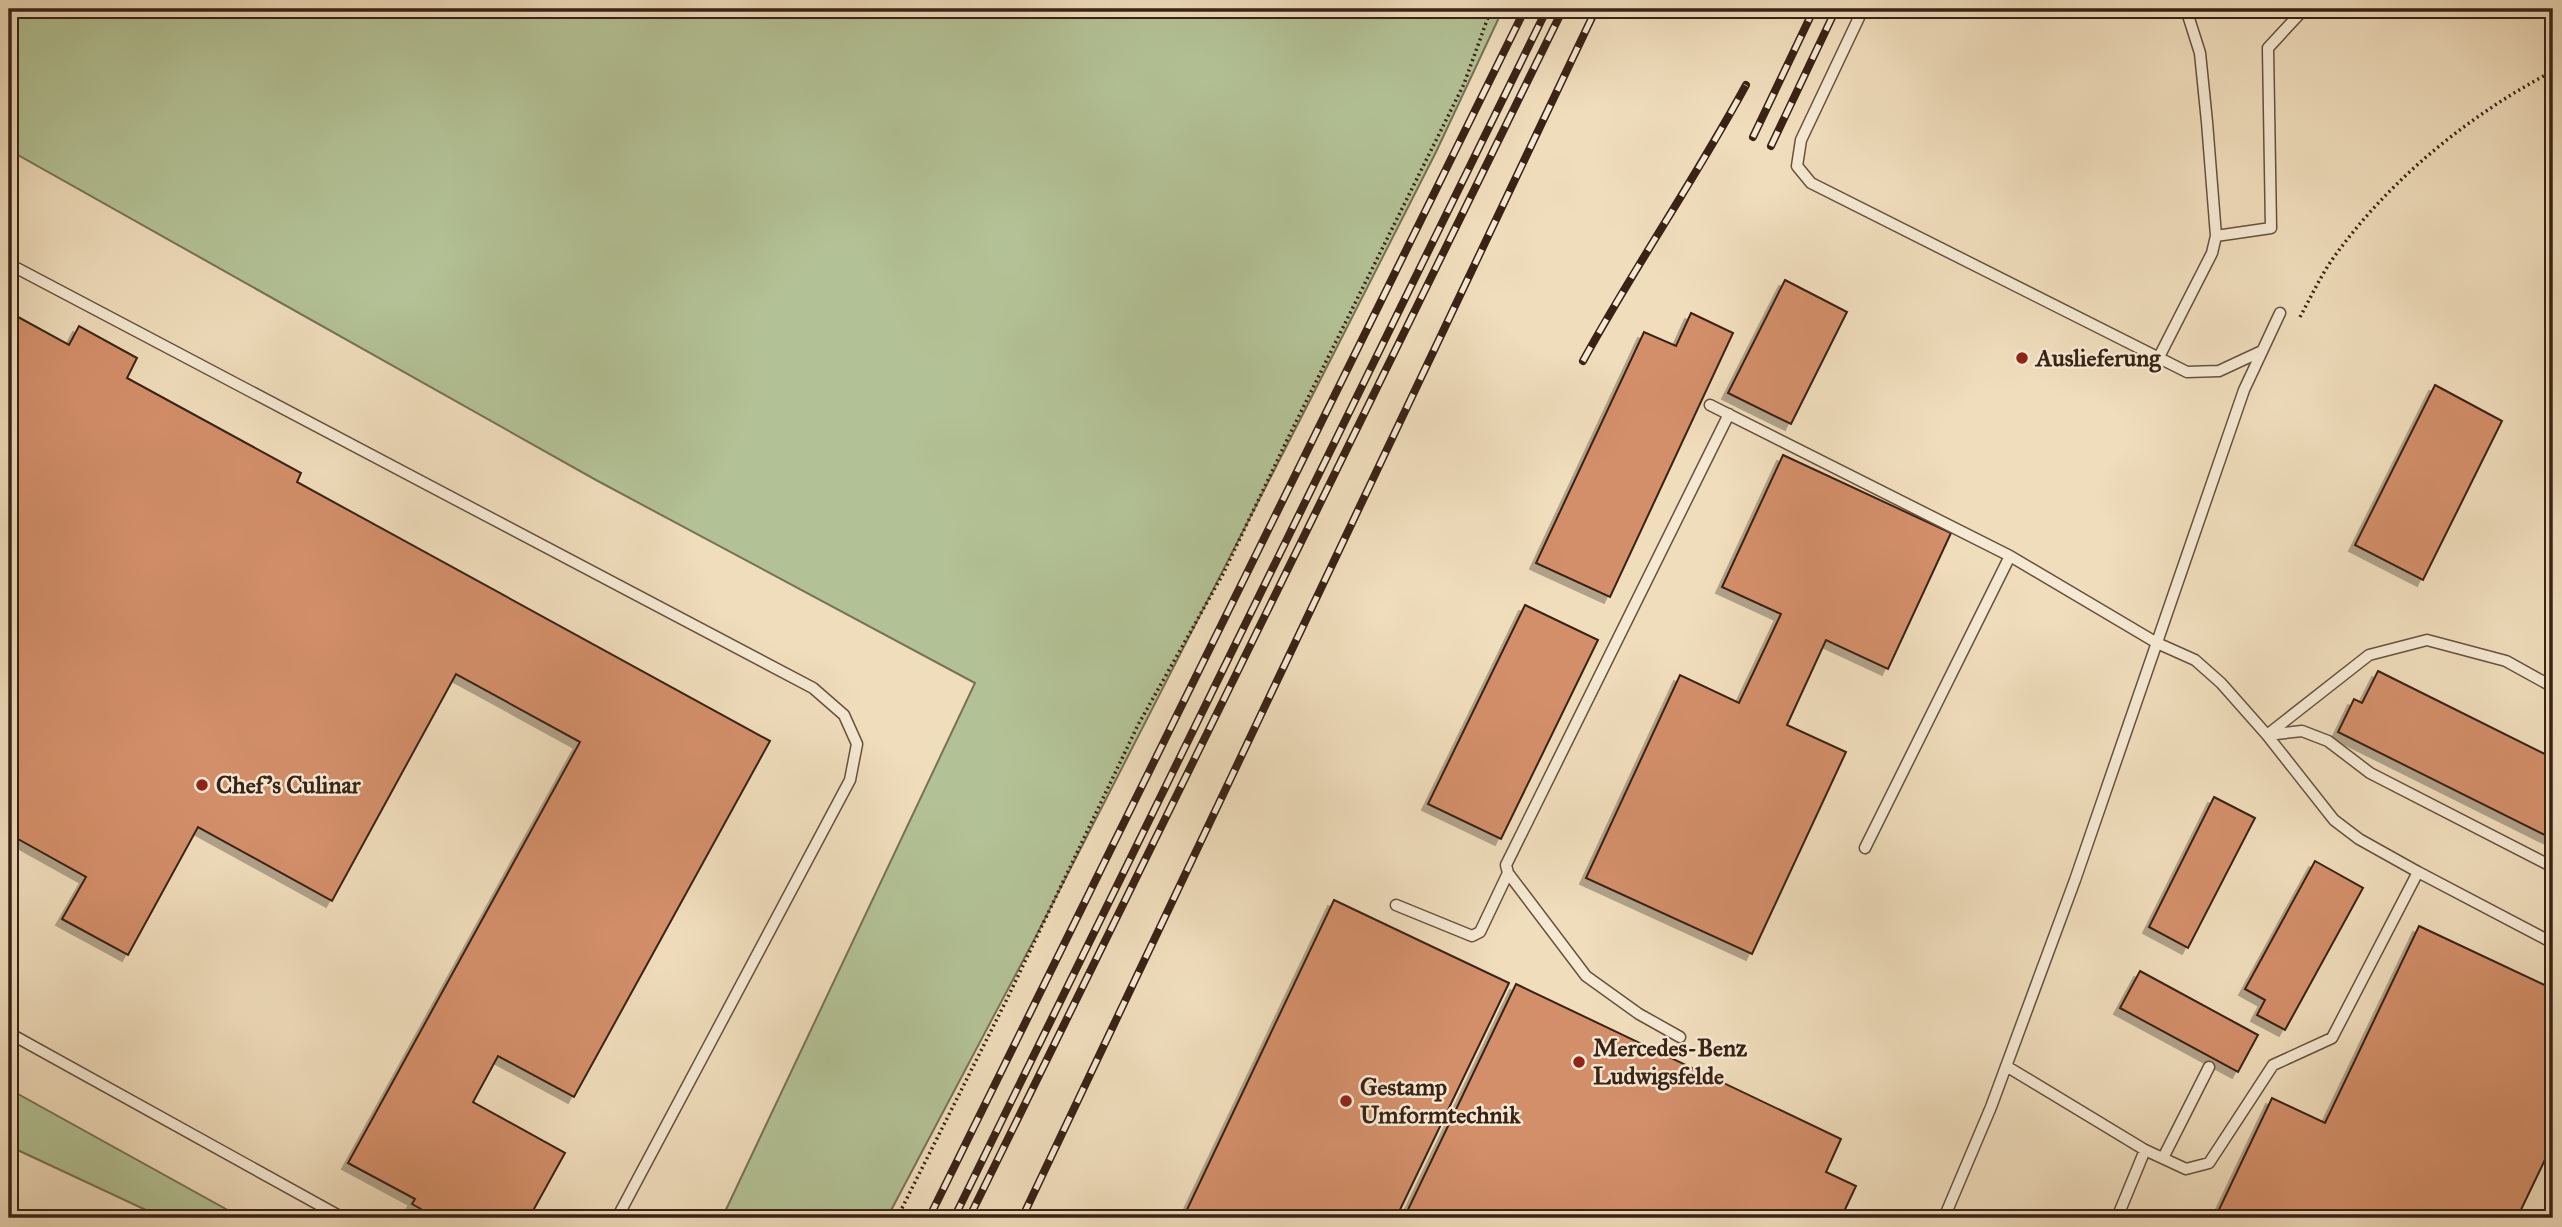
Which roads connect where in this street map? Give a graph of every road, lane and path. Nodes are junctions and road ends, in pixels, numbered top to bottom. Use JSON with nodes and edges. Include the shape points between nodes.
{"nodes":[{"id":1,"x":1491,"y":9,"type":"edge"},
{"id":2,"x":1863,"y":9,"type":"edge"},
{"id":3,"x":2186,"y":9,"type":"edge"},
{"id":4,"x":2304,"y":9,"type":"edge"},
{"id":5,"x":2553,"y":71,"type":"edge"},
{"id":6,"x":2216,"y":236,"type":"junction"},
{"id":7,"x":9,"y":264,"type":"edge"},
{"id":8,"x":2280,"y":313,"type":"dead end"},
{"id":9,"x":2300,"y":317,"type":"dead end"},
{"id":10,"x":2262,"y":351,"type":"junction"},
{"id":11,"x":2159,"y":357,"type":"junction"},
{"id":12,"x":1710,"y":405,"type":"dead end"},
{"id":13,"x":1729,"y":414,"type":"junction"},
{"id":14,"x":2010,"y":556,"type":"junction"},
{"id":15,"x":2157,"y":643,"type":"junction"},
{"id":16,"x":2553,"y":687,"type":"edge"},
{"id":17,"x":2267,"y":735,"type":"junction"},
{"id":18,"x":1865,"y":848,"type":"dead end"},
{"id":19,"x":2553,"y":867,"type":"edge"},
{"id":20,"x":2418,"y":872,"type":"junction"},
{"id":21,"x":1508,"y":873,"type":"junction"},
{"id":22,"x":1396,"y":905,"type":"dead end"},
{"id":23,"x":2553,"y":943,"type":"edge"},
{"id":24,"x":9,"y":1033,"type":"edge"},
{"id":25,"x":1680,"y":1037,"type":"dead end"},
{"id":26,"x":2006,"y":1066,"type":"junction"},
{"id":27,"x":2209,"y":1066,"type":"dead end"},
{"id":28,"x":2145,"y":1150,"type":"junction"},
{"id":29,"x":2162,"y":1158,"type":"junction"},
{"id":30,"x":2553,"y":1204,"type":"edge"},
{"id":31,"x":343,"y":1218,"type":"edge"},
{"id":32,"x":617,"y":1218,"type":"edge"},
{"id":33,"x":897,"y":1218,"type":"edge"},
{"id":34,"x":1944,"y":1218,"type":"edge"},
{"id":35,"x":2117,"y":1218,"type":"edge"},
{"id":36,"x":2547,"y":1218,"type":"edge"}],
"edges":[{"from":1,"to":33,"type":"path","via":[[1464,84],[1223,574],[1138,725]]},
{"from":2,"to":11,"type":"lane","via":[[1801,140],[1797,166],[1811,183]]},
{"from":3,"to":6,"type":"lane","via":[[2200,53]]},
{"from":4,"to":6,"type":"lane","via":[[2268,48],[2271,228]]},
{"from":5,"to":9,"type":"path","via":[[2457,130],[2389,193],[2332,260]]},
{"from":6,"to":11,"type":"lane","via":[[2212,253]]},
{"from":7,"to":32,"type":"lane","via":[[813,688],[845,715],[857,744],[850,780]]},
{"from":8,"to":10,"type":"lane"},
{"from":10,"to":11,"type":"lane","via":[[2219,371],[2187,372]]},
{"from":10,"to":15,"type":"lane","via":[[2244,390]]},
{"from":12,"to":13,"type":"lane"},
{"from":13,"to":14,"type":"lane"},
{"from":13,"to":21,"type":"lane","via":[[1508,857]]},
{"from":14,"to":15,"type":"lane"},
{"from":14,"to":18,"type":"lane"},
{"from":15,"to":17,"type":"lane","via":[[2195,660],[2221,682]]},
{"from":15,"to":26,"type":"lane"},
{"from":16,"to":17,"type":"lane","via":[[2507,662],[2427,640],[2368,654]]},
{"from":17,"to":19,"type":"lane","via":[[2302,731],[2328,741],[2370,773]]},
{"from":17,"to":20,"type":"lane","via":[[2334,820]]},
{"from":20,"to":23,"type":"lane"},
{"from":20,"to":29,"type":"lane","via":[[2332,1038],[2273,1065],[2209,1163],[2186,1169]]},
{"from":21,"to":22,"type":"lane","via":[[1480,932],[1472,936]]},
{"from":21,"to":25,"type":"lane","via":[[1588,978]]},
{"from":24,"to":31,"type":"lane"},
{"from":26,"to":28,"type":"lane"},
{"from":26,"to":34,"type":"lane"},
{"from":27,"to":29,"type":"lane"},
{"from":28,"to":29,"type":"lane"},
{"from":28,"to":35,"type":"lane"},
{"from":30,"to":36,"type":"lane"}]}
